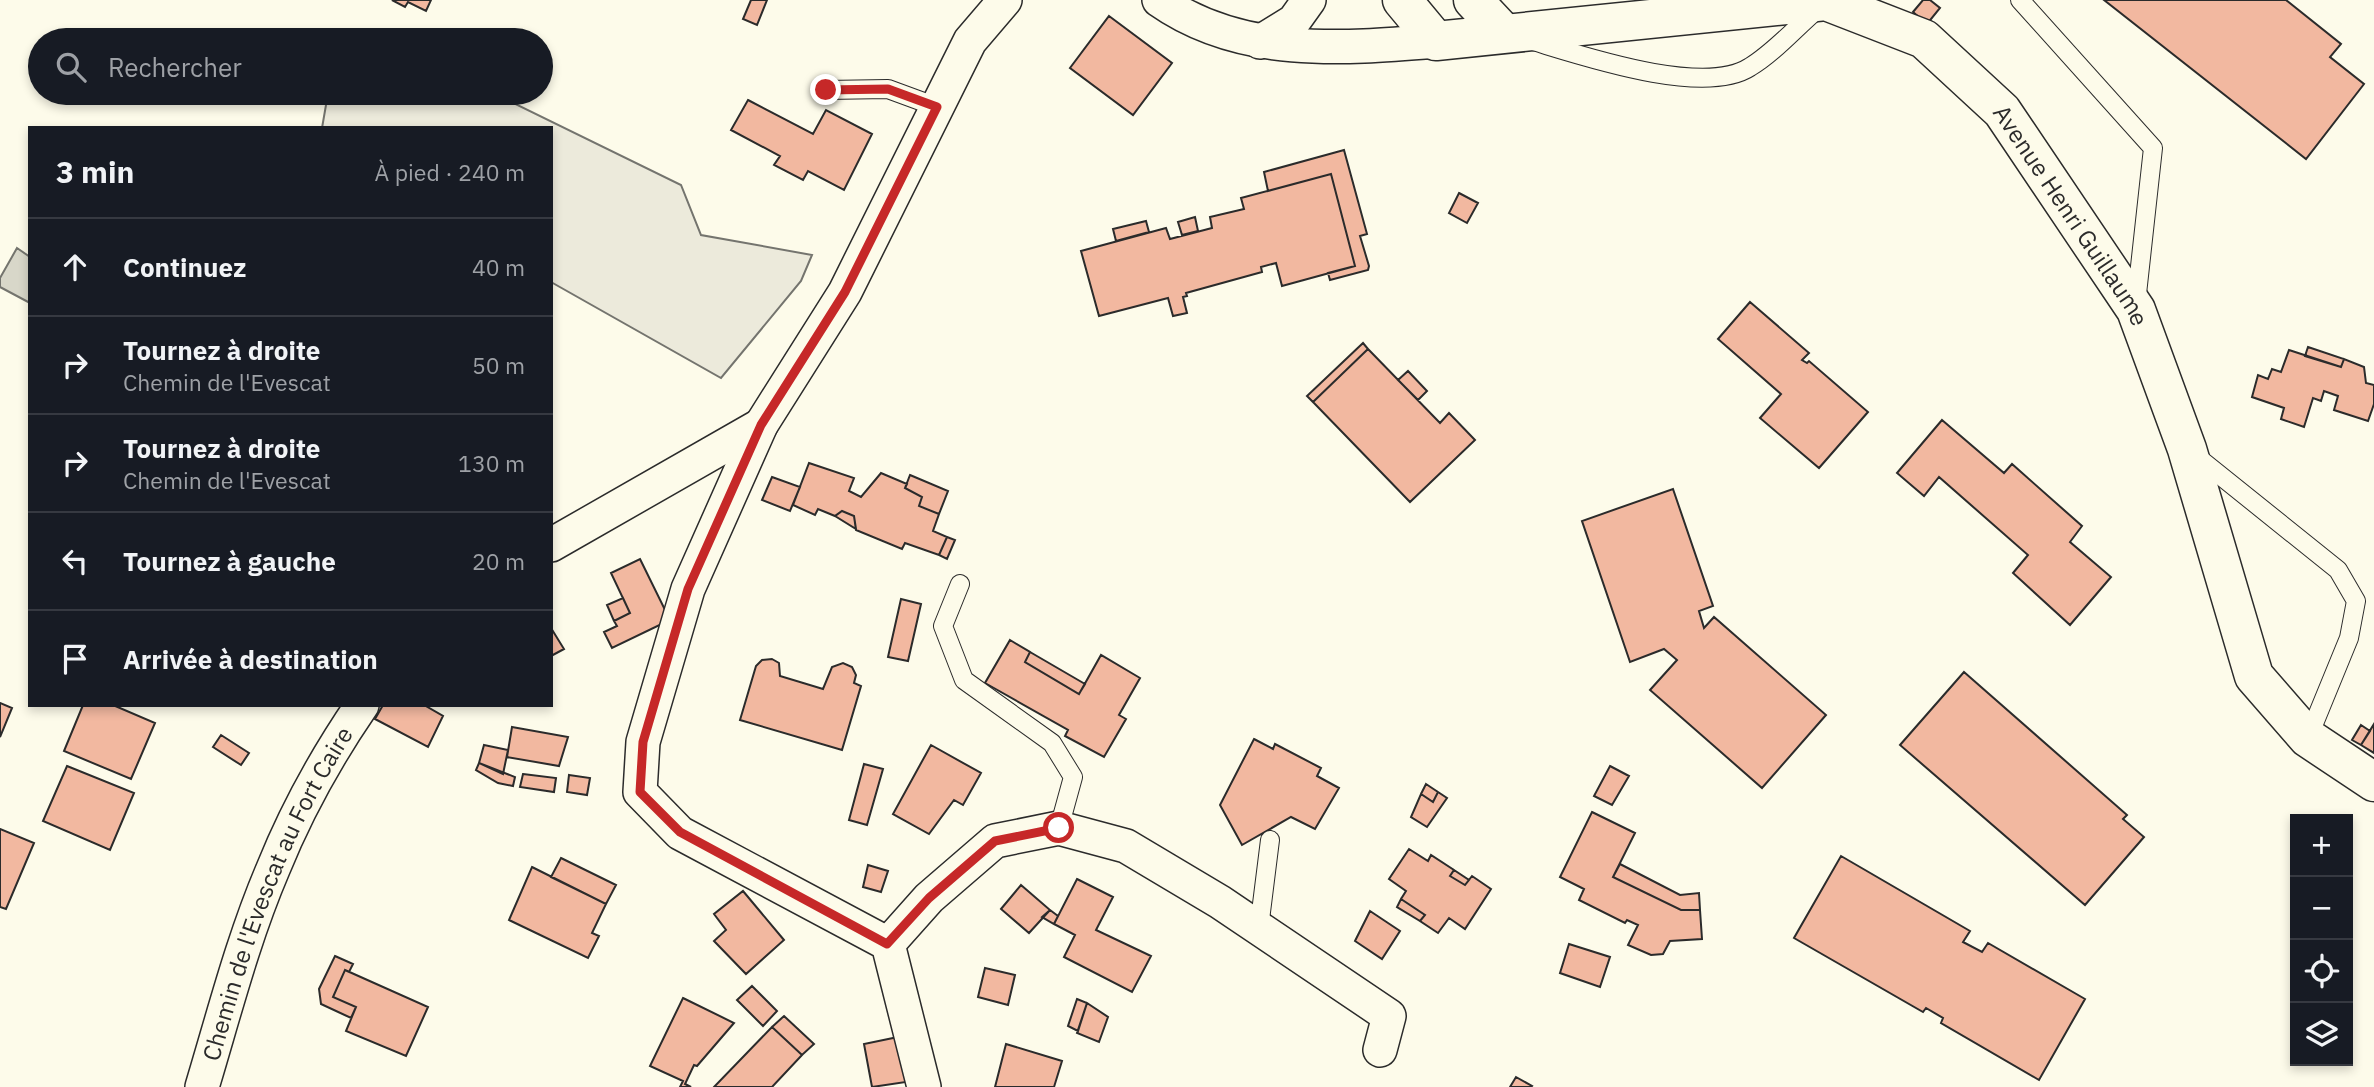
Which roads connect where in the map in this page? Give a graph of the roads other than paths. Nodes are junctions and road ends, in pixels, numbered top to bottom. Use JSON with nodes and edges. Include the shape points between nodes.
{"nodes":[{"id":1,"x":1005,"y":0,"type":"edge"},
{"id":2,"x":1159,"y":0,"type":"edge"},
{"id":3,"x":1309,"y":0,"type":"edge"},
{"id":4,"x":1402,"y":0,"type":"edge"},
{"id":5,"x":1473,"y":0,"type":"edge"},
{"id":6,"x":2020,"y":0,"type":"edge"},
{"id":7,"x":1827,"y":1,"type":"edge"},
{"id":8,"x":1503,"y":32,"type":"junction"},
{"id":9,"x":1436,"y":41,"type":"junction"},
{"id":10,"x":1260,"y":42,"type":"junction"},
{"id":11,"x":826,"y":90,"type":"dead end"},
{"id":12,"x":937,"y":107,"type":"junction"},
{"id":13,"x":2136,"y":310,"type":"junction"},
{"id":14,"x":761,"y":425,"type":"junction"},
{"id":15,"x":2187,"y":449,"type":"junction"},
{"id":16,"x":553,"y":544,"type":"edge"},
{"id":17,"x":960,"y":584,"type":"dead end"},
{"id":18,"x":361,"y":707,"type":"edge"},
{"id":19,"x":2308,"y":738,"type":"junction"},
{"id":20,"x":2374,"y":782,"type":"edge"},
{"id":21,"x":1059,"y":828,"type":"junction"},
{"id":22,"x":1270,"y":840,"type":"dead end"},
{"id":23,"x":1259,"y":928,"type":"junction"},
{"id":24,"x":887,"y":944,"type":"junction"},
{"id":25,"x":1380,"y":1050,"type":"dead end"},
{"id":26,"x":202,"y":1087,"type":"edge"},
{"id":27,"x":924,"y":1087,"type":"edge"}],
"edges":[{"from":1,"to":12,"type":"street","via":[[970,41]]},
{"from":2,"to":10,"type":"street","name":"Avenue Henri Guillaume","via":[[1184,18]]},
{"from":3,"to":10,"type":"street","via":[[1294,21]]},
{"from":4,"to":9,"type":"street"},
{"from":5,"to":8,"type":"street"},
{"from":6,"to":13,"type":"lane","via":[[2153,148]]},
{"from":7,"to":8,"type":"street","name":"Avenue Henri Guillaume"},
{"from":7,"to":8,"type":"lane","via":[[1748,69],[1712,78],[1623,68]]},
{"from":7,"to":13,"type":"street","name":"Avenue Henri Guillaume","via":[[1924,38],[2002,111]]},
{"from":8,"to":9,"type":"street","name":"Avenue Henri Guillaume"},
{"from":9,"to":10,"type":"street","name":"Avenue Henri Guillaume","via":[[1340,49]]},
{"from":11,"to":12,"type":"lane","via":[[888,89]]},
{"from":12,"to":14,"type":"street","via":[[845,292]]},
{"from":13,"to":15,"type":"street","name":"Avenue Henri Guillaume"},
{"from":14,"to":16,"type":"street"},
{"from":14,"to":24,"type":"street","via":[[688,589],[643,742],[640,792],[680,832]]},
{"from":15,"to":19,"type":"street","name":"Avenue Henri Guillaume","via":[[2254,676]]},
{"from":15,"to":19,"type":"lane","via":[[2339,570],[2356,601],[2349,638]]},
{"from":17,"to":21,"type":"lane","via":[[943,626],[964,680],[1052,743],[1073,777]]},
{"from":18,"to":26,"type":"street","name":"Chemin de l'Evescat au Fort Caire","via":[[313,784],[272,869]]},
{"from":19,"to":20,"type":"street","name":"Avenue Henri Guillaume"},
{"from":21,"to":23,"type":"street","via":[[1126,846]]},
{"from":21,"to":24,"type":"street","via":[[995,841],[929,898]]},
{"from":22,"to":23,"type":"lane"},
{"from":23,"to":25,"type":"street","via":[[1388,1016]]},
{"from":24,"to":27,"type":"street"}]}
